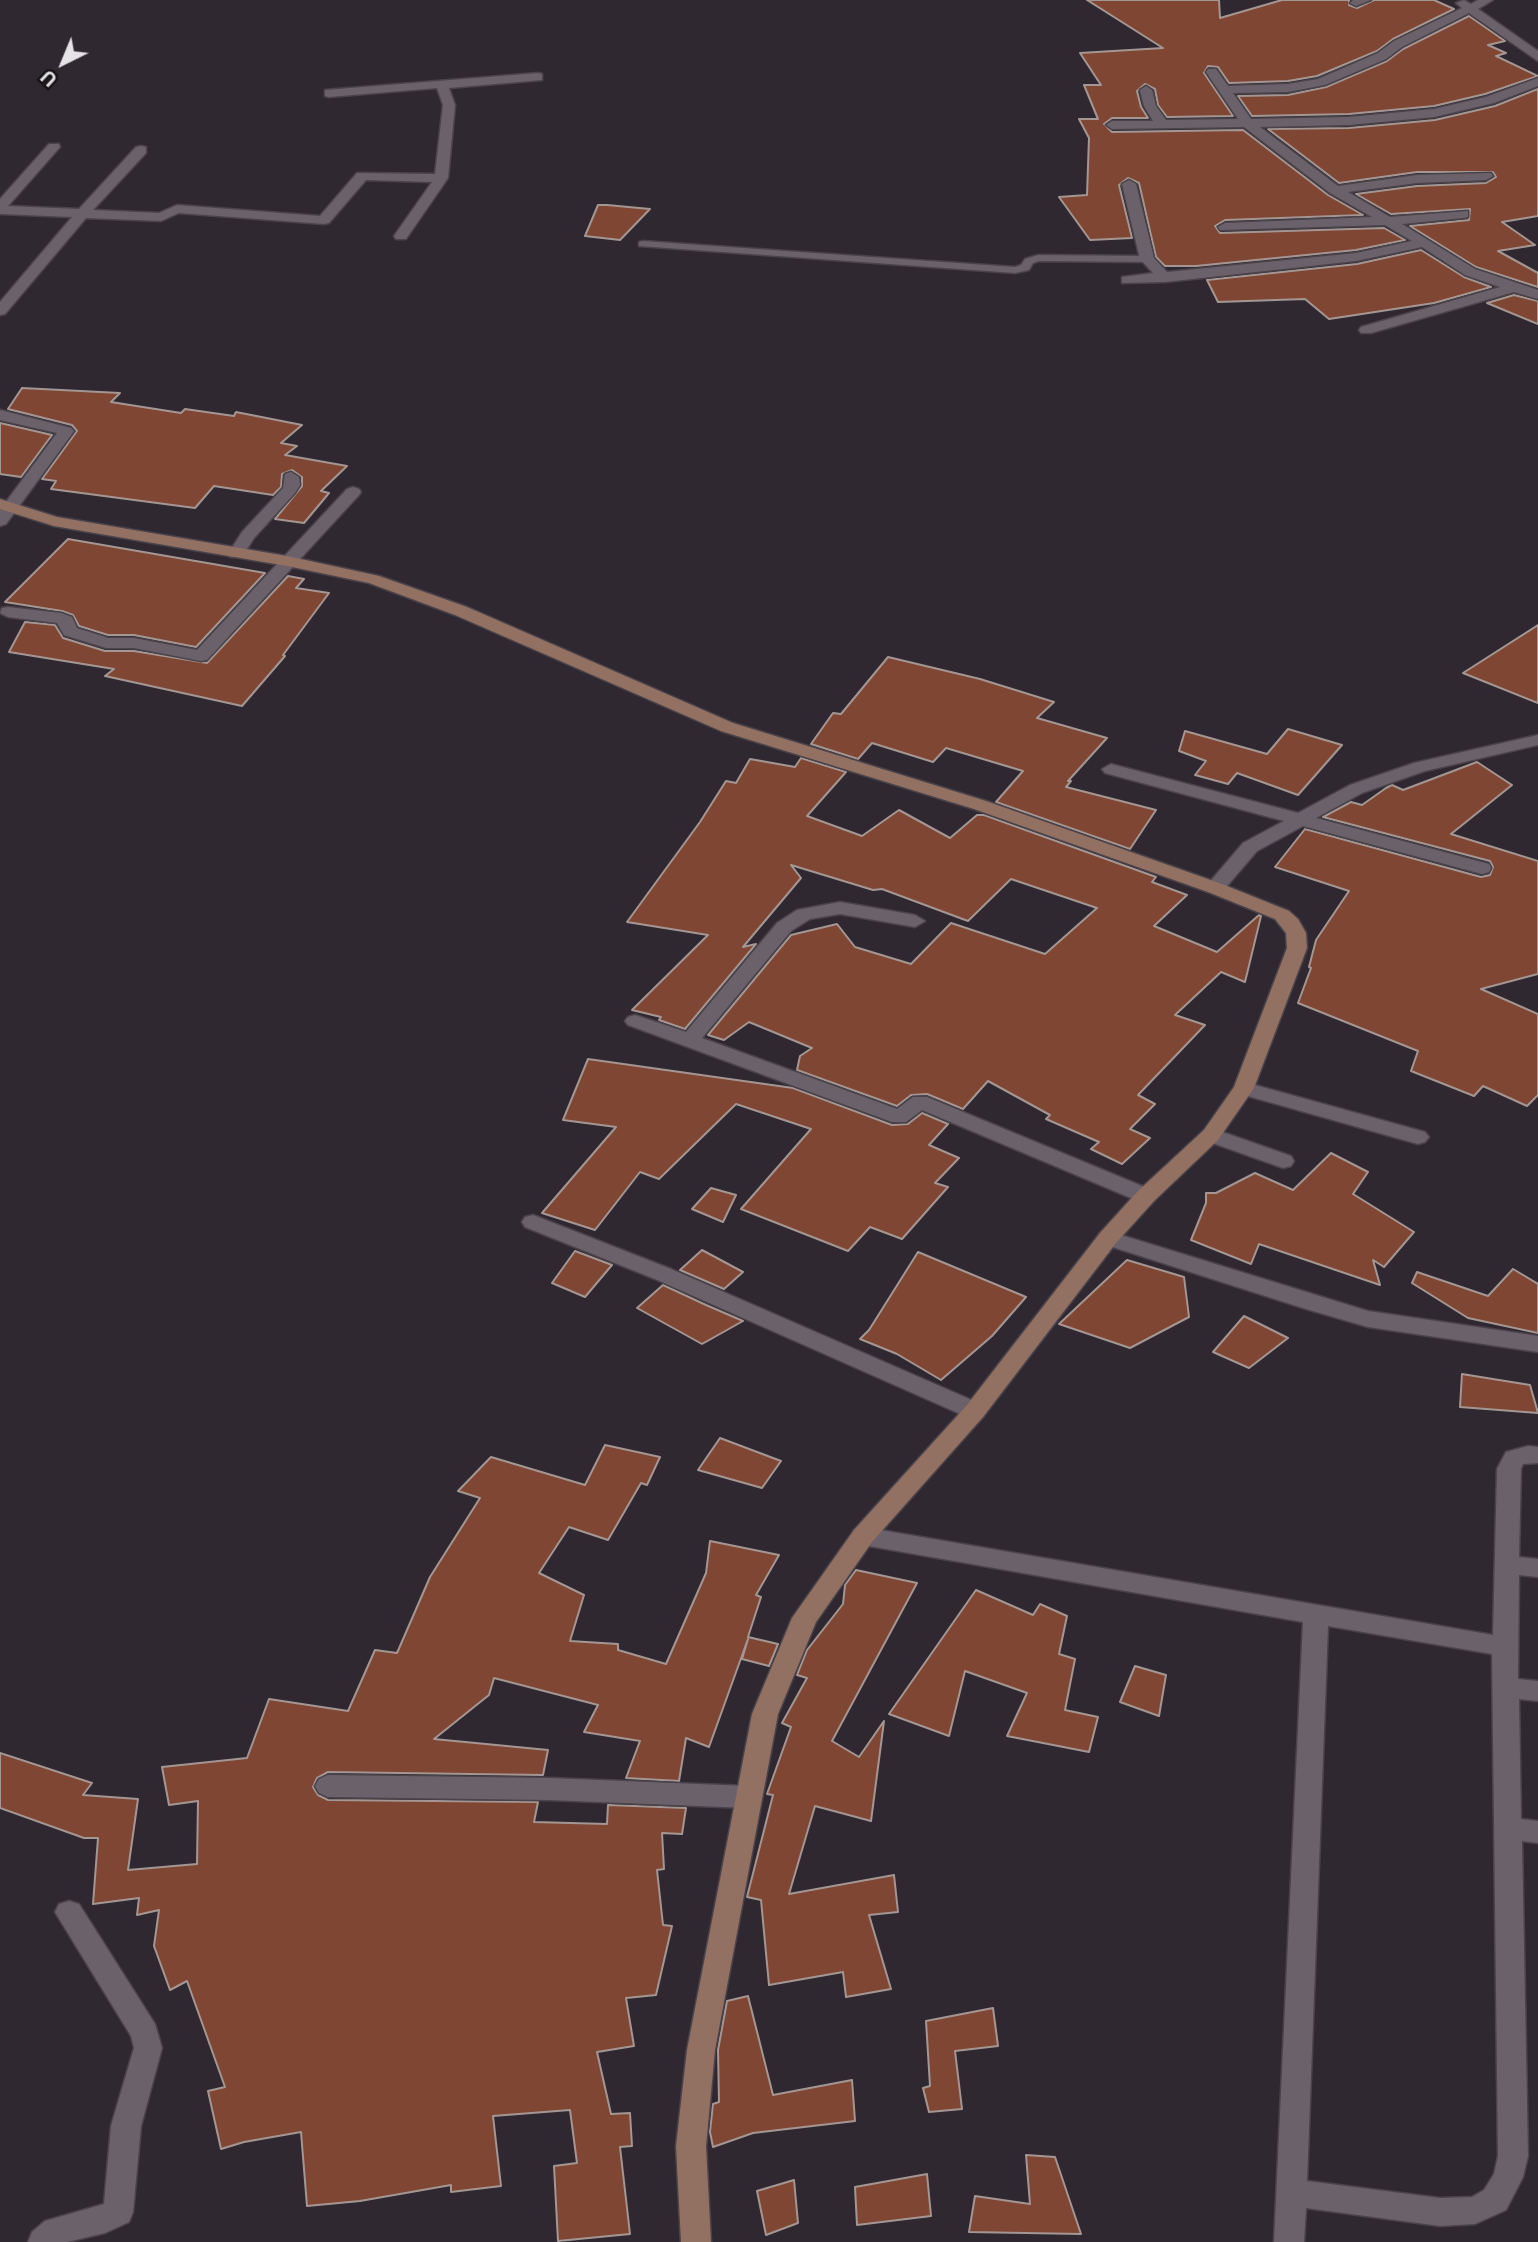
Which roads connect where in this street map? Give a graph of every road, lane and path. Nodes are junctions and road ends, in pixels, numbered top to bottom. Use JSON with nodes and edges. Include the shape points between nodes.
{"nodes":[{"id":1,"x":1457,"y":0,"type":"edge"},
{"id":2,"x":1487,"y":0,"type":"edge"},
{"id":3,"x":1471,"y":7,"type":"junction"},
{"id":4,"x":1538,"y":57,"type":"edge"},
{"id":5,"x":1212,"y":72,"type":"dead end"},
{"id":6,"x":538,"y":77,"type":"dead end"},
{"id":7,"x":1538,"y":82,"type":"edge"},
{"id":8,"x":442,"y":85,"type":"junction"},
{"id":9,"x":1146,"y":90,"type":"dead end"},
{"id":10,"x":1226,"y":90,"type":"junction"},
{"id":11,"x":330,"y":93,"type":"dead end"},
{"id":12,"x":1161,"y":123,"type":"junction"},
{"id":13,"x":1247,"y":123,"type":"junction"},
{"id":14,"x":1112,"y":125,"type":"dead end"},
{"id":15,"x":54,"y":147,"type":"dead end"},
{"id":16,"x":141,"y":150,"type":"dead end"},
{"id":17,"x":1486,"y":176,"type":"dead end"},
{"id":18,"x":441,"y":178,"type":"junction"},
{"id":19,"x":1129,"y":184,"type":"dead end"},
{"id":20,"x":1335,"y":190,"type":"junction"},
{"id":21,"x":0,"y":209,"type":"edge"},
{"id":22,"x":83,"y":213,"type":"junction"},
{"id":23,"x":1463,"y":214,"type":"dead end"},
{"id":24,"x":1386,"y":221,"type":"junction"},
{"id":25,"x":1225,"y":228,"type":"dead end"},
{"id":26,"x":401,"y":236,"type":"dead end"},
{"id":27,"x":1424,"y":242,"type":"junction"},
{"id":28,"x":643,"y":244,"type":"dead end"},
{"id":29,"x":1147,"y":259,"type":"junction"},
{"id":30,"x":1165,"y":278,"type":"junction"},
{"id":31,"x":1127,"y":281,"type":"dead end"},
{"id":32,"x":1538,"y":283,"type":"edge"},
{"id":33,"x":1512,"y":287,"type":"junction"},
{"id":34,"x":1538,"y":295,"type":"edge"},
{"id":35,"x":0,"y":311,"type":"edge"},
{"id":36,"x":1366,"y":330,"type":"dead end"},
{"id":37,"x":0,"y":415,"type":"edge"},
{"id":38,"x":291,"y":477,"type":"dead end"},
{"id":39,"x":353,"y":492,"type":"dead end"},
{"id":40,"x":3,"y":511,"type":"edge"},
{"id":41,"x":236,"y":554,"type":"junction"},
{"id":42,"x":287,"y":561,"type":"junction"},
{"id":43,"x":8,"y":612,"type":"dead end"},
{"id":44,"x":1538,"y":740,"type":"edge"},
{"id":45,"x":1111,"y":769,"type":"dead end"},
{"id":46,"x":1301,"y":818,"type":"junction"},
{"id":47,"x":1482,"y":868,"type":"dead end"},
{"id":48,"x":1215,"y":888,"type":"junction"},
{"id":49,"x":915,"y":921,"type":"dead end"},
{"id":50,"x":635,"y":1021,"type":"dead end"},
{"id":51,"x":690,"y":1040,"type":"junction"},
{"id":52,"x":1244,"y":1087,"type":"junction"},
{"id":53,"x":1211,"y":1135,"type":"junction"},
{"id":54,"x":1418,"y":1137,"type":"dead end"},
{"id":55,"x":1283,"y":1161,"type":"dead end"},
{"id":56,"x":1146,"y":1196,"type":"junction"},
{"id":57,"x":533,"y":1222,"type":"dead end"},
{"id":58,"x":1108,"y":1238,"type":"junction"},
{"id":59,"x":1538,"y":1344,"type":"edge"},
{"id":60,"x":975,"y":1410,"type":"junction"},
{"id":61,"x":1538,"y":1455,"type":"edge"},
{"id":62,"x":863,"y":1536,"type":"junction"},
{"id":63,"x":1506,"y":1565,"type":"junction"},
{"id":64,"x":1538,"y":1569,"type":"edge"},
{"id":65,"x":1316,"y":1615,"type":"junction"},
{"id":66,"x":1505,"y":1647,"type":"junction"},
{"id":67,"x":1506,"y":1688,"type":"junction"},
{"id":68,"x":1538,"y":1692,"type":"edge"},
{"id":69,"x":328,"y":1786,"type":"dead end"},
{"id":70,"x":748,"y":1797,"type":"junction"},
{"id":71,"x":1508,"y":1829,"type":"junction"},
{"id":72,"x":1538,"y":1832,"type":"edge"},
{"id":73,"x":69,"y":1912,"type":"dead end"},
{"id":74,"x":1292,"y":2193,"type":"junction"},
{"id":75,"x":43,"y":2242,"type":"edge"},
{"id":76,"x":696,"y":2242,"type":"edge"},
{"id":77,"x":1289,"y":2242,"type":"edge"}],
"edges":[{"from":1,"to":3,"type":"street"},
{"from":2,"to":3,"type":"street"},
{"from":3,"to":4,"type":"street"},
{"from":3,"to":10,"type":"street","via":[[1382,56],[1321,82]]},
{"from":5,"to":10,"type":"street"},
{"from":6,"to":8,"type":"street"},
{"from":7,"to":13,"type":"street","via":[[1490,100],[1433,113]]},
{"from":8,"to":11,"type":"street"},
{"from":8,"to":18,"type":"street","via":[[449,105]]},
{"from":9,"to":12,"type":"street"},
{"from":10,"to":13,"type":"street"},
{"from":12,"to":13,"type":"street"},
{"from":12,"to":14,"type":"street"},
{"from":13,"to":20,"type":"street"},
{"from":15,"to":21,"type":"street"},
{"from":16,"to":22,"type":"street"},
{"from":17,"to":20,"type":"street"},
{"from":18,"to":22,"type":"street","via":[[362,176],[324,220],[177,209],[161,217]]},
{"from":18,"to":26,"type":"street"},
{"from":19,"to":29,"type":"street"},
{"from":20,"to":24,"type":"street"},
{"from":21,"to":22,"type":"street"},
{"from":22,"to":35,"type":"street"},
{"from":23,"to":24,"type":"street"},
{"from":24,"to":25,"type":"street"},
{"from":24,"to":27,"type":"street"},
{"from":27,"to":30,"type":"street","via":[[1356,257]]},
{"from":27,"to":33,"type":"street","via":[[1470,272]]},
{"from":28,"to":29,"type":"lane","via":[[1015,270],[1038,258]]},
{"from":29,"to":30,"type":"street"},
{"from":30,"to":31,"type":"street"},
{"from":32,"to":33,"type":"street"},
{"from":33,"to":34,"type":"street"},
{"from":33,"to":36,"type":"street"},
{"from":37,"to":40,"type":"street","via":[[66,431]]},
{"from":38,"to":41,"type":"street","via":[[289,490]]},
{"from":39,"to":42,"type":"street"},
{"from":40,"to":41,"type":"street"},
{"from":41,"to":42,"type":"street"},
{"from":42,"to":43,"type":"street","via":[[201,656],[142,644],[106,643],[70,631],[61,618]]},
{"from":42,"to":48,"type":"street","via":[[373,579],[461,611],[727,727],[968,801]]},
{"from":44,"to":46,"type":"street","via":[[1420,767],[1356,789]]},
{"from":45,"to":46,"type":"street"},
{"from":46,"to":47,"type":"street"},
{"from":46,"to":48,"type":"street","via":[[1250,847]]},
{"from":48,"to":52,"type":"street","via":[[1282,915],[1296,933],[1297,948]]},
{"from":49,"to":51,"type":"street","via":[[840,908],[804,915],[784,928]]},
{"from":50,"to":51,"type":"street"},
{"from":51,"to":56,"type":"street","via":[[899,1117],[920,1102]]},
{"from":52,"to":53,"type":"street"},
{"from":52,"to":54,"type":"street"},
{"from":53,"to":55,"type":"street"},
{"from":53,"to":56,"type":"street"},
{"from":56,"to":58,"type":"street"},
{"from":57,"to":60,"type":"street"},
{"from":58,"to":59,"type":"street","via":[[1368,1319]]},
{"from":58,"to":60,"type":"street"},
{"from":60,"to":62,"type":"street"},
{"from":61,"to":63,"type":"street","via":[[1514,1458],[1508,1469]]},
{"from":62,"to":65,"type":"street"},
{"from":62,"to":70,"type":"street","via":[[805,1618],[765,1714]]},
{"from":63,"to":64,"type":"street"},
{"from":63,"to":66,"type":"street"},
{"from":65,"to":66,"type":"street"},
{"from":65,"to":74,"type":"street"},
{"from":66,"to":67,"type":"street"},
{"from":67,"to":68,"type":"street"},
{"from":67,"to":71,"type":"street"},
{"from":69,"to":70,"type":"street","via":[[549,1788]]},
{"from":70,"to":76,"type":"street","via":[[701,2050],[691,2146]]},
{"from":71,"to":72,"type":"street"},
{"from":71,"to":74,"type":"street","via":[[1513,2155],[1508,2177],[1495,2200],[1475,2210],[1440,2212]]},
{"from":73,"to":75,"type":"street","via":[[145,2033],[148,2048],[126,2126],[118,2212],[56,2231]]},
{"from":74,"to":77,"type":"street"}]}
